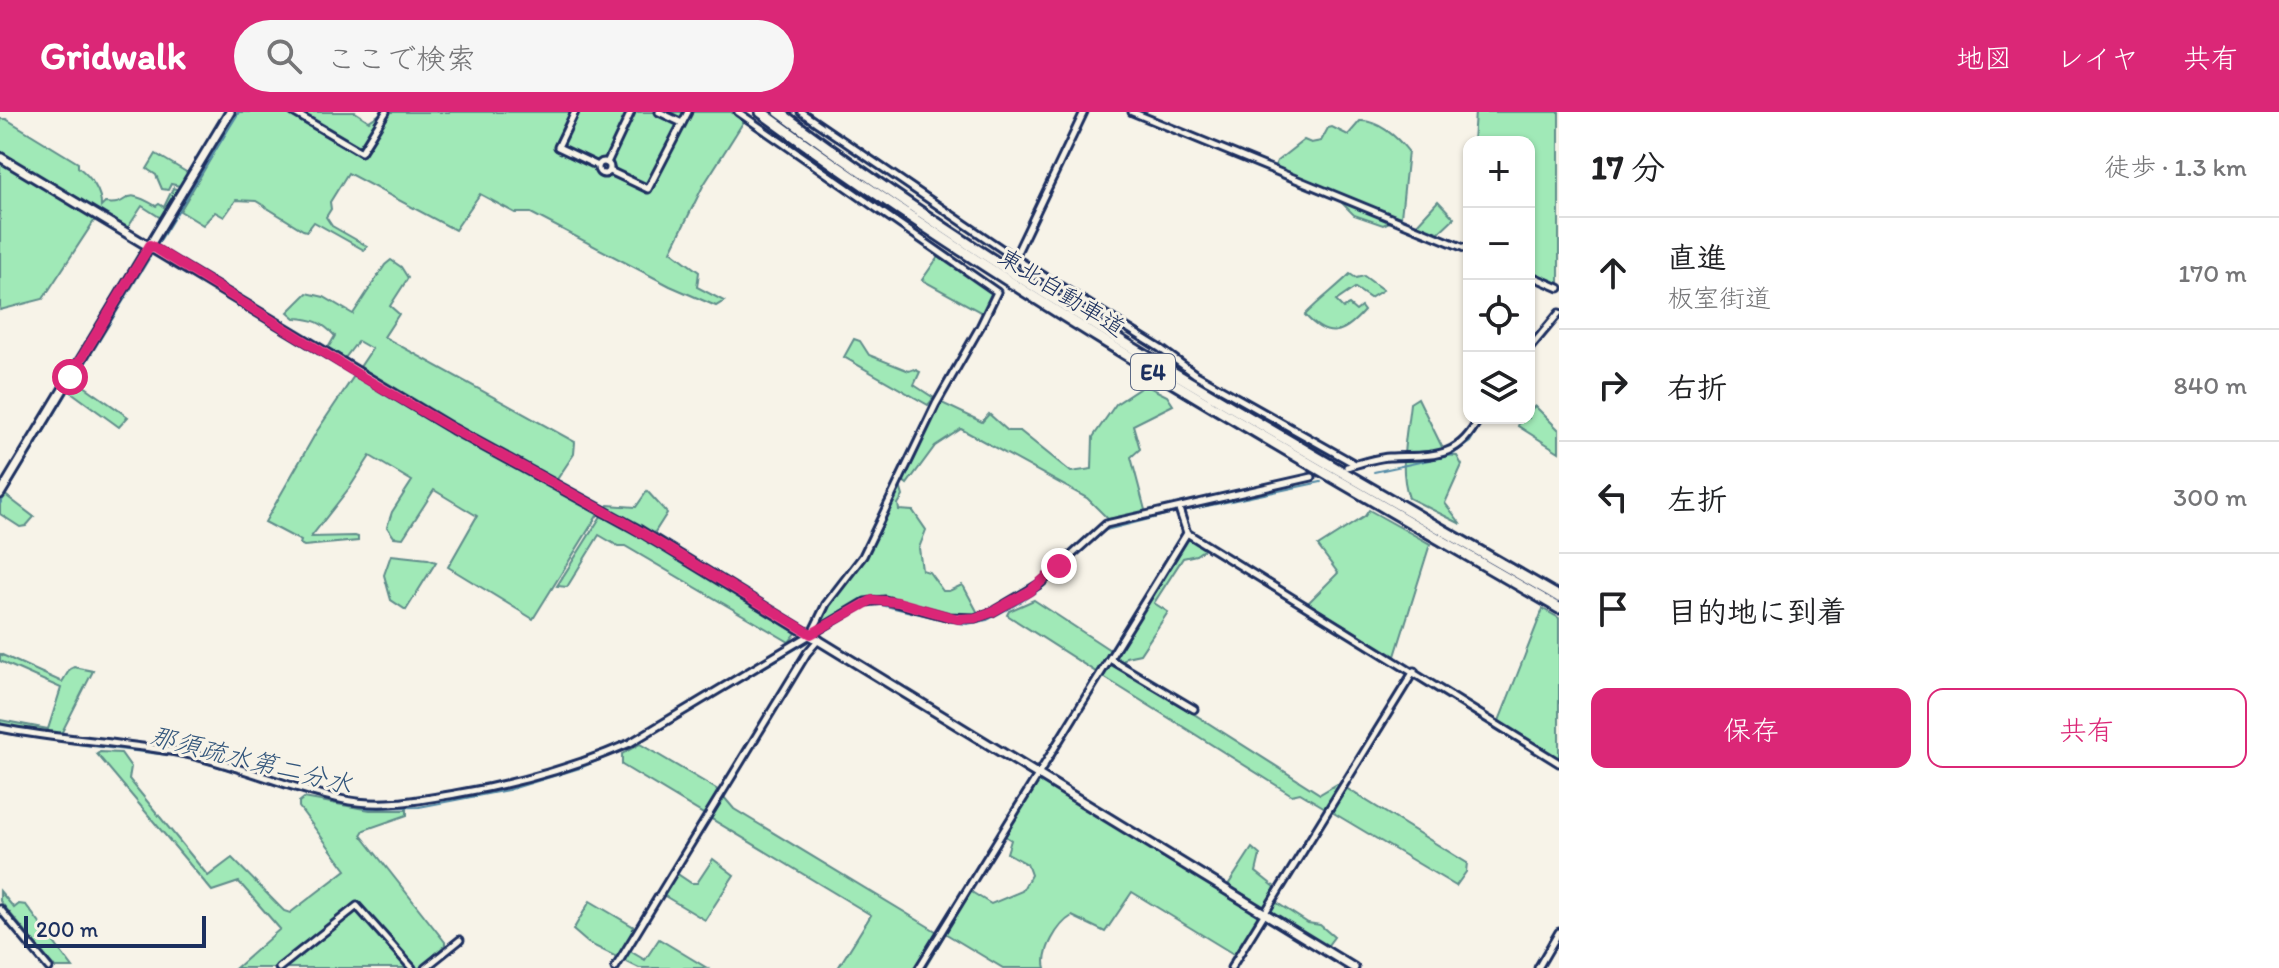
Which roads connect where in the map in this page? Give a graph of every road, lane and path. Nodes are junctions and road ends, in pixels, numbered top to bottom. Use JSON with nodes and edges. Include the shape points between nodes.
{"nodes":[{"id":1,"x":230,"y":112,"type":"edge"},
{"id":2,"x":293,"y":112,"type":"edge"},
{"id":3,"x":386,"y":112,"type":"edge"},
{"id":4,"x":575,"y":112,"type":"edge"},
{"id":5,"x":631,"y":112,"type":"edge"},
{"id":6,"x":659,"y":112,"type":"edge"},
{"id":7,"x":688,"y":112,"type":"edge"},
{"id":8,"x":738,"y":112,"type":"edge"},
{"id":9,"x":761,"y":112,"type":"edge"},
{"id":10,"x":779,"y":112,"type":"edge"},
{"id":11,"x":801,"y":112,"type":"edge"},
{"id":12,"x":1084,"y":112,"type":"edge"},
{"id":13,"x":1132,"y":112,"type":"edge"},
{"id":14,"x":682,"y":123,"type":"junction"},
{"id":15,"x":0,"y":157,"type":"edge"},
{"id":16,"x":607,"y":163,"type":"junction"},
{"id":17,"x":598,"y":166,"type":"junction"},
{"id":18,"x":610,"y":171,"type":"junction"},
{"id":19,"x":150,"y":245,"type":"junction"},
{"id":20,"x":1463,"y":248,"type":"edge"},
{"id":21,"x":1014,"y":260,"type":"junction"},
{"id":22,"x":1535,"y":278,"type":"edge"},
{"id":23,"x":1559,"y":288,"type":"edge"},
{"id":24,"x":1559,"y":313,"type":"edge"},
{"id":25,"x":1535,"y":342,"type":"edge"},
{"id":26,"x":1476,"y":424,"type":"edge"},
{"id":27,"x":1355,"y":464,"type":"junction"},
{"id":28,"x":1347,"y":467,"type":"dead end"},
{"id":29,"x":1312,"y":477,"type":"dead end"},
{"id":30,"x":0,"y":494,"type":"edge"},
{"id":31,"x":1179,"y":508,"type":"junction"},
{"id":32,"x":1187,"y":533,"type":"junction"},
{"id":33,"x":1559,"y":597,"type":"edge"},
{"id":34,"x":1559,"y":608,"type":"edge"},
{"id":35,"x":811,"y":634,"type":"junction"},
{"id":36,"x":819,"y":639,"type":"junction"},
{"id":37,"x":1110,"y":659,"type":"junction"},
{"id":38,"x":1414,"y":671,"type":"junction"},
{"id":39,"x":1194,"y":709,"type":"dead end"},
{"id":40,"x":0,"y":728,"type":"edge"},
{"id":41,"x":1559,"y":763,"type":"edge"},
{"id":42,"x":1039,"y":774,"type":"junction"},
{"id":43,"x":0,"y":909,"type":"edge"},
{"id":44,"x":1266,"y":912,"type":"junction"},
{"id":45,"x":1559,"y":932,"type":"edge"},
{"id":46,"x":460,"y":940,"type":"dead end"},
{"id":47,"x":49,"y":968,"type":"edge"},
{"id":48,"x":279,"y":968,"type":"edge"},
{"id":49,"x":412,"y":968,"type":"edge"},
{"id":50,"x":425,"y":968,"type":"edge"},
{"id":51,"x":615,"y":968,"type":"edge"},
{"id":52,"x":919,"y":968,"type":"edge"},
{"id":53,"x":1231,"y":968,"type":"edge"},
{"id":54,"x":1354,"y":968,"type":"edge"},
{"id":55,"x":1538,"y":968,"type":"edge"}],
"edges":[{"from":1,"to":19,"type":"street"},
{"from":2,"to":3,"type":"street","via":[[361,152]]},
{"from":4,"to":17,"type":"street","via":[[558,147]]},
{"from":5,"to":16,"type":"street"},
{"from":6,"to":14,"type":"street"},
{"from":7,"to":14,"type":"street"},
{"from":8,"to":35,"type":"street","via":[[997,292],[863,556],[826,604]]},
{"from":9,"to":34,"type":"highway","name":"東北自動車道","number":"E4","via":[[939,237],[1123,355]]},
{"from":10,"to":33,"type":"highway","name":"東北自動車道","number":"E4","via":[[944,228],[1129,345]]},
{"from":11,"to":21,"type":"street"},
{"from":12,"to":21,"type":"street"},
{"from":13,"to":20,"type":"street"},
{"from":14,"to":18,"type":"street","via":[[648,189]]},
{"from":15,"to":19,"type":"street"},
{"from":16,"to":17,"type":"street"},
{"from":16,"to":18,"type":"street"},
{"from":17,"to":18,"type":"street","via":[[600,174]]},
{"from":19,"to":30,"type":"street"},
{"from":19,"to":35,"type":"street","via":[[361,376],[624,522]]},
{"from":21,"to":27,"type":"street","via":[[1195,374]]},
{"from":22,"to":23,"type":"street"},
{"from":24,"to":25,"type":"street"},
{"from":26,"to":27,"type":"street","via":[[1452,450]]},
{"from":27,"to":28,"type":"street"},
{"from":29,"to":31,"type":"street"},
{"from":31,"to":32,"type":"street"},
{"from":31,"to":35,"type":"street","via":[[1106,524],[1041,583],[982,616],[958,619],[872,600]]},
{"from":32,"to":37,"type":"street"},
{"from":32,"to":38,"type":"street"},
{"from":35,"to":36,"type":"street"},
{"from":35,"to":40,"type":"street","via":[[601,756],[517,783],[408,802],[340,799],[184,754]]},
{"from":36,"to":42,"type":"street"},
{"from":36,"to":51,"type":"street"},
{"from":37,"to":39,"type":"street"},
{"from":37,"to":42,"type":"street"},
{"from":38,"to":41,"type":"street"},
{"from":38,"to":44,"type":"street"},
{"from":42,"to":44,"type":"street"},
{"from":42,"to":52,"type":"street"},
{"from":43,"to":47,"type":"street"},
{"from":44,"to":53,"type":"street"},
{"from":44,"to":54,"type":"street"},
{"from":45,"to":55,"type":"street"},
{"from":46,"to":50,"type":"street"},
{"from":48,"to":49,"type":"street","via":[[357,906]]}]}
